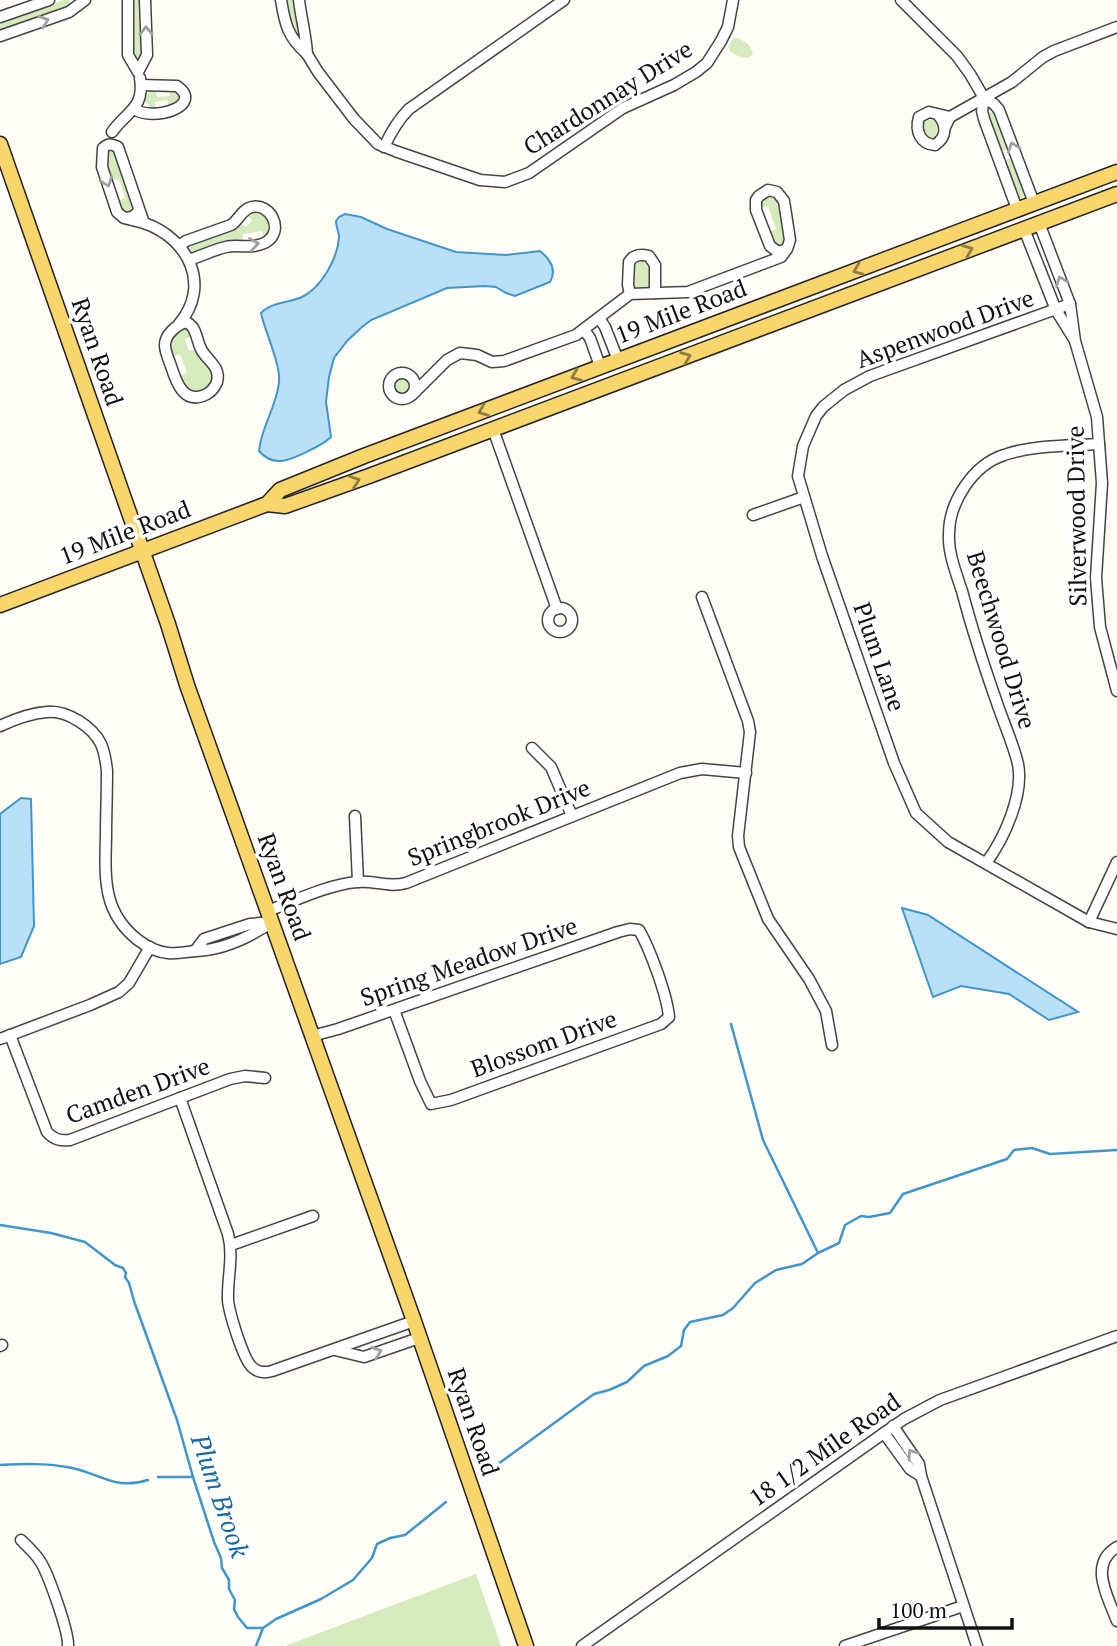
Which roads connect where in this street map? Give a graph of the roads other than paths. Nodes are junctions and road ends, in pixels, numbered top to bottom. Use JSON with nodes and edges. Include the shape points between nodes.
{"nodes":[{"id":1,"x":49,"y":0,"type":"edge"},
{"id":2,"x":85,"y":0,"type":"edge"},
{"id":3,"x":128,"y":0,"type":"edge"},
{"id":4,"x":145,"y":0,"type":"edge"},
{"id":5,"x":281,"y":0,"type":"edge"},
{"id":6,"x":299,"y":0,"type":"edge"},
{"id":7,"x":564,"y":0,"type":"edge"},
{"id":8,"x":733,"y":0,"type":"edge"},
{"id":9,"x":901,"y":0,"type":"edge"},
{"id":10,"x":0,"y":17,"type":"edge"},
{"id":11,"x":1117,"y":27,"type":"edge"},
{"id":12,"x":0,"y":36,"type":"edge"},
{"id":13,"x":307,"y":54,"type":"junction"},
{"id":14,"x":138,"y":72,"type":"junction"},
{"id":15,"x":141,"y":85,"type":"junction"},
{"id":16,"x":984,"y":98,"type":"junction"},
{"id":17,"x":134,"y":109,"type":"junction"},
{"id":18,"x":944,"y":120,"type":"dead end"},
{"id":19,"x":112,"y":132,"type":"junction"},
{"id":20,"x":0,"y":144,"type":"edge"},
{"id":21,"x":384,"y":147,"type":"junction"},
{"id":22,"x":103,"y":148,"type":"junction"},
{"id":23,"x":118,"y":148,"type":"junction"},
{"id":24,"x":1117,"y":172,"type":"edge"},
{"id":25,"x":1076,"y":187,"type":"junction"},
{"id":26,"x":1117,"y":194,"type":"edge"},
{"id":27,"x":1034,"y":203,"type":"junction"},
{"id":28,"x":139,"y":209,"type":"junction"},
{"id":29,"x":1017,"y":209,"type":"junction"},
{"id":30,"x":1076,"y":209,"type":"junction"},
{"id":31,"x":124,"y":218,"type":"junction"},
{"id":32,"x":144,"y":223,"type":"junction"},
{"id":33,"x":1039,"y":223,"type":"junction"},
{"id":34,"x":1024,"y":229,"type":"junction"},
{"id":35,"x":180,"y":245,"type":"junction"},
{"id":36,"x":770,"y":246,"type":"junction"},
{"id":37,"x":921,"y":246,"type":"junction"},
{"id":38,"x":787,"y":249,"type":"junction"},
{"id":39,"x":774,"y":259,"type":"junction"},
{"id":40,"x":189,"y":260,"type":"junction"},
{"id":41,"x":922,"y":267,"type":"junction"},
{"id":42,"x":655,"y":293,"type":"junction"},
{"id":43,"x":630,"y":294,"type":"junction"},
{"id":44,"x":1070,"y":304,"type":"junction"},
{"id":45,"x":1056,"y":310,"type":"junction"},
{"id":46,"x":188,"y":311,"type":"junction"},
{"id":47,"x":599,"y":318,"type":"junction"},
{"id":48,"x":179,"y":324,"type":"junction"},
{"id":49,"x":193,"y":327,"type":"junction"},
{"id":50,"x":584,"y":330,"type":"junction"},
{"id":51,"x":1075,"y":341,"type":"junction"},
{"id":52,"x":620,"y":359,"type":"junction"},
{"id":53,"x":600,"y":366,"type":"junction"},
{"id":54,"x":414,"y":379,"type":"junction"},
{"id":55,"x":427,"y":379,"type":"junction"},
{"id":56,"x":623,"y":381,"type":"junction"},
{"id":57,"x":412,"y":395,"type":"junction"},
{"id":58,"x":458,"y":420,"type":"junction"},
{"id":59,"x":493,"y":429,"type":"junction"},
{"id":60,"x":809,"y":429,"type":"joint"},
{"id":61,"x":457,"y":443,"type":"junction"},
{"id":62,"x":1099,"y":444,"type":"junction"},
{"id":63,"x":307,"y":478,"type":"junction"},
{"id":64,"x":309,"y":497,"type":"junction"},
{"id":65,"x":804,"y":497,"type":"junction"},
{"id":66,"x":267,"y":504,"type":"junction"},
{"id":67,"x":753,"y":515,"type":"dead end"},
{"id":68,"x":143,"y":551,"type":"junction"},
{"id":69,"x":702,"y":597,"type":"dead end"},
{"id":70,"x":0,"y":605,"type":"edge"},
{"id":71,"x":557,"y":609,"type":"dead end"},
{"id":72,"x":1117,"y":691,"type":"edge"},
{"id":73,"x":0,"y":726,"type":"edge"},
{"id":74,"x":532,"y":748,"type":"dead end"},
{"id":75,"x":746,"y":773,"type":"junction"},
{"id":76,"x":355,"y":816,"type":"dead end"},
{"id":77,"x":572,"y":816,"type":"junction"},
{"id":78,"x":1117,"y":862,"type":"edge"},
{"id":79,"x":986,"y":863,"type":"junction"},
{"id":80,"x":358,"y":882,"type":"junction"},
{"id":81,"x":270,"y":916,"type":"junction"},
{"id":82,"x":1089,"y":922,"type":"junction"},
{"id":83,"x":1117,"y":929,"type":"edge"},
{"id":84,"x":150,"y":947,"type":"junction"},
{"id":85,"x":394,"y":1010,"type":"junction"},
{"id":86,"x":669,"y":1017,"type":"joint"},
{"id":87,"x":312,"y":1036,"type":"junction"},
{"id":88,"x":5,"y":1037,"type":"edge"},
{"id":89,"x":832,"y":1045,"type":"dead end"},
{"id":90,"x":265,"y":1078,"type":"dead end"},
{"id":91,"x":180,"y":1098,"type":"junction"},
{"id":92,"x":313,"y":1216,"type":"dead end"},
{"id":93,"x":231,"y":1245,"type":"junction"},
{"id":94,"x":414,"y":1321,"type":"junction"},
{"id":95,"x":1117,"y":1336,"type":"edge"},
{"id":96,"x":419,"y":1338,"type":"junction"},
{"id":97,"x":335,"y":1350,"type":"junction"},
{"id":98,"x":889,"y":1429,"type":"junction"},
{"id":99,"x":21,"y":1540,"type":"dead end"},
{"id":100,"x":1117,"y":1547,"type":"edge"},
{"id":101,"x":963,"y":1606,"type":"junction"},
{"id":102,"x":1117,"y":1621,"type":"edge"},
{"id":103,"x":68,"y":1646,"type":"edge"},
{"id":104,"x":526,"y":1646,"type":"edge"},
{"id":105,"x":582,"y":1646,"type":"edge"},
{"id":106,"x":845,"y":1646,"type":"edge"},
{"id":107,"x":977,"y":1646,"type":"edge"}],
"edges":[{"from":1,"to":10,"type":"street"},
{"from":12,"to":2,"type":"street","one_way":true,"via":[[69,12]]},
{"from":3,"to":14,"type":"street","via":[[128,55]]},
{"from":14,"to":4,"type":"street","one_way":true,"via":[[146,55]]},
{"from":5,"to":13,"type":"street","name":"Chardonnay Drive","via":[[292,38]]},
{"from":6,"to":13,"type":"street","name":"Chardonnay Drive"},
{"from":7,"to":21,"type":"street","via":[[409,109]]},
{"from":8,"to":21,"type":"street","name":"Chardonnay Drive","via":[[729,27],[707,63],[688,78],[623,108],[513,180],[480,180]]},
{"from":9,"to":16,"type":"street","via":[[964,65]]},
{"from":11,"to":16,"type":"street","via":[[1054,51]]},
{"from":13,"to":21,"type":"street","name":"Chardonnay Drive","via":[[354,119]]},
{"from":14,"to":15,"type":"street"},
{"from":15,"to":17,"type":"street"},
{"from":15,"to":17,"type":"street","via":[[177,86],[185,98],[169,112],[143,114]]},
{"from":16,"to":18,"type":"street"},
{"from":27,"to":16,"type":"street","one_way":true,"via":[[999,110]]},
{"from":16,"to":29,"type":"street","via":[[984,119]]},
{"from":17,"to":19,"type":"street"},
{"from":19,"to":22,"type":"street"},
{"from":19,"to":23,"type":"street"},
{"from":20,"to":68,"type":"main road","name":"Ryan Road"},
{"from":22,"to":23,"type":"street","via":[[110,144]]},
{"from":22,"to":31,"type":"street","one_way":true,"via":[[102,166],[117,212]]},
{"from":23,"to":28,"type":"street"},
{"from":24,"to":25,"type":"main road","name":"19 Mile Road"},
{"from":25,"to":27,"type":"main road","name":"19 Mile Road"},
{"from":25,"to":30,"type":"main road","via":[[1083,198]]},
{"from":26,"to":30,"type":"main road","name":"19 Mile Road"},
{"from":27,"to":29,"type":"main road","name":"19 Mile Road"},
{"from":28,"to":31,"type":"street","via":[[135,216]]},
{"from":28,"to":32,"type":"street"},
{"from":29,"to":37,"type":"main road","name":"19 Mile Road"},
{"from":30,"to":33,"type":"main road","name":"19 Mile Road"},
{"from":31,"to":32,"type":"street"},
{"from":32,"to":35,"type":"street"},
{"from":33,"to":34,"type":"main road","name":"19 Mile Road"},
{"from":44,"to":33,"type":"street","name":"Silverwood Drive","one_way":true},
{"from":41,"to":34,"type":"main road","name":"19 Mile Road","one_way":true},
{"from":34,"to":45,"type":"street","name":"Silverwood Drive"},
{"from":35,"to":40,"type":"street"},
{"from":40,"to":35,"type":"street","one_way":true,"via":[[223,248],[264,244],[276,228],[273,217],[265,209],[252,207],[231,225]]},
{"from":36,"to":38,"type":"street","via":[[778,252]]},
{"from":36,"to":38,"type":"street","via":[[755,205],[768,190],[784,201],[790,240]]},
{"from":36,"to":39,"type":"street"},
{"from":37,"to":41,"type":"main road","via":[[916,255]]},
{"from":37,"to":52,"type":"main road","name":"19 Mile Road","one_way":true},
{"from":38,"to":39,"type":"street"},
{"from":39,"to":42,"type":"street","via":[[688,292]]},
{"from":40,"to":46,"type":"street","via":[[194,284]]},
{"from":56,"to":41,"type":"main road","name":"19 Mile Road","one_way":true},
{"from":42,"to":43,"type":"street"},
{"from":42,"to":43,"type":"street","via":[[655,265],[640,254],[629,262]]},
{"from":43,"to":47,"type":"street"},
{"from":44,"to":45,"type":"street","name":"Aspenwood Drive"},
{"from":44,"to":51,"type":"street","name":"Silverwood Drive"},
{"from":45,"to":51,"type":"street","name":"Silverwood Drive"},
{"from":45,"to":60,"type":"street","name":"Aspenwood Drive","via":[[870,376],[823,407]]},
{"from":46,"to":48,"type":"street"},
{"from":46,"to":49,"type":"street"},
{"from":47,"to":50,"type":"street"},
{"from":47,"to":52,"type":"street"},
{"from":48,"to":49,"type":"street"},
{"from":48,"to":49,"type":"street","via":[[166,341],[166,352],[179,388],[198,397],[213,390],[218,375]]},
{"from":50,"to":53,"type":"street"},
{"from":50,"to":55,"type":"street","via":[[504,361],[460,353]]},
{"from":51,"to":62,"type":"street","name":"Silverwood Drive","via":[[1097,417]]},
{"from":52,"to":53,"type":"main road","name":"19 Mile Road"},
{"from":52,"to":56,"type":"main road","via":[[629,371]]},
{"from":53,"to":58,"type":"main road","name":"19 Mile Road","one_way":true},
{"from":54,"to":55,"type":"street"},
{"from":54,"to":57,"type":"street"},
{"from":54,"to":57,"type":"street","via":[[403,372],[389,382],[396,398]]},
{"from":55,"to":57,"type":"street"},
{"from":56,"to":59,"type":"main road","name":"19 Mile Road"},
{"from":58,"to":61,"type":"main road","via":[[451,430]]},
{"from":58,"to":63,"type":"main road","name":"19 Mile Road"},
{"from":59,"to":61,"type":"main road","name":"19 Mile Road"},
{"from":59,"to":71,"type":"street"},
{"from":60,"to":65,"type":"street","name":"Plum Lane","via":[[798,475]]},
{"from":64,"to":61,"type":"main road","name":"19 Mile Road","one_way":true},
{"from":62,"to":72,"type":"street","name":"Silverwood Drive","via":[[1102,483],[1096,578],[1100,627]]},
{"from":62,"to":79,"type":"street","name":"Beechwood Drive","via":[[1003,455],[970,480],[954,506],[948,532],[950,551],[1018,764],[1012,813]]},
{"from":63,"to":64,"type":"main road","via":[[304,488]]},
{"from":63,"to":66,"type":"main road","name":"19 Mile Road","via":[[281,490]]},
{"from":64,"to":66,"type":"main road","name":"19 Mile Road","via":[[285,506]]},
{"from":65,"to":67,"type":"street"},
{"from":65,"to":79,"type":"street","name":"Plum Lane","via":[[894,763],[916,813],[948,842]]},
{"from":66,"to":68,"type":"main road","name":"19 Mile Road"},
{"from":68,"to":70,"type":"main road","name":"19 Mile Road"},
{"from":68,"to":81,"type":"main road","name":"Ryan Road"},
{"from":69,"to":75,"type":"street","via":[[748,721]]},
{"from":73,"to":84,"type":"street","via":[[56,712],[74,718],[101,743],[107,771],[104,868],[110,902],[129,933]]},
{"from":74,"to":77,"type":"street","via":[[551,767]]},
{"from":75,"to":77,"type":"street","name":"Springbrook Drive","via":[[702,769],[680,773]]},
{"from":75,"to":89,"type":"street","via":[[739,847],[768,919],[826,1011]]},
{"from":76,"to":80,"type":"street"},
{"from":77,"to":80,"type":"street","name":"Springbrook Drive","via":[[406,883]]},
{"from":78,"to":82,"type":"street"},
{"from":79,"to":82,"type":"street","name":"Plum Lane"},
{"from":80,"to":81,"type":"street","name":"Springbrook Drive"},
{"from":81,"to":84,"type":"street","name":"Springbrook Drive","via":[[204,939],[195,951],[170,953]]},
{"from":81,"to":87,"type":"main road","name":"Ryan Road"},
{"from":82,"to":83,"type":"street","name":"Plum Lane"},
{"from":84,"to":88,"type":"street","via":[[119,992]]},
{"from":85,"to":86,"type":"street","name":"Spring Meadow Drive","via":[[630,929],[639,930],[645,940]]},
{"from":85,"to":86,"type":"street","name":"Blossom Drive","via":[[431,1104],[661,1024]]},
{"from":85,"to":87,"type":"street","name":"Spring Meadow Drive"},
{"from":87,"to":94,"type":"main road","name":"Ryan Road"},
{"from":88,"to":91,"type":"street","name":"Camden Drive","via":[[47,1132],[56,1139],[71,1140]]},
{"from":90,"to":91,"type":"street","name":"Camden Drive","via":[[237,1077]]},
{"from":91,"to":93,"type":"street"},
{"from":92,"to":93,"type":"street"},
{"from":93,"to":97,"type":"street","via":[[229,1306],[253,1368],[265,1373]]},
{"from":94,"to":96,"type":"main road","name":"Ryan Road"},
{"from":94,"to":97,"type":"street"},
{"from":95,"to":98,"type":"street","name":"18 1/2 Mile Road","via":[[940,1400]]},
{"from":97,"to":96,"type":"street","one_way":true,"via":[[364,1357]]},
{"from":96,"to":104,"type":"main road","name":"Ryan Road"},
{"from":98,"to":101,"type":"street","via":[[910,1469],[921,1476]]},
{"from":98,"to":105,"type":"street","name":"18 1/2 Mile Road"},
{"from":99,"to":103,"type":"street","via":[[44,1569]]},
{"from":100,"to":102,"type":"street","via":[[1101,1568]]},
{"from":101,"to":106,"type":"street"},
{"from":101,"to":107,"type":"street"}]}
